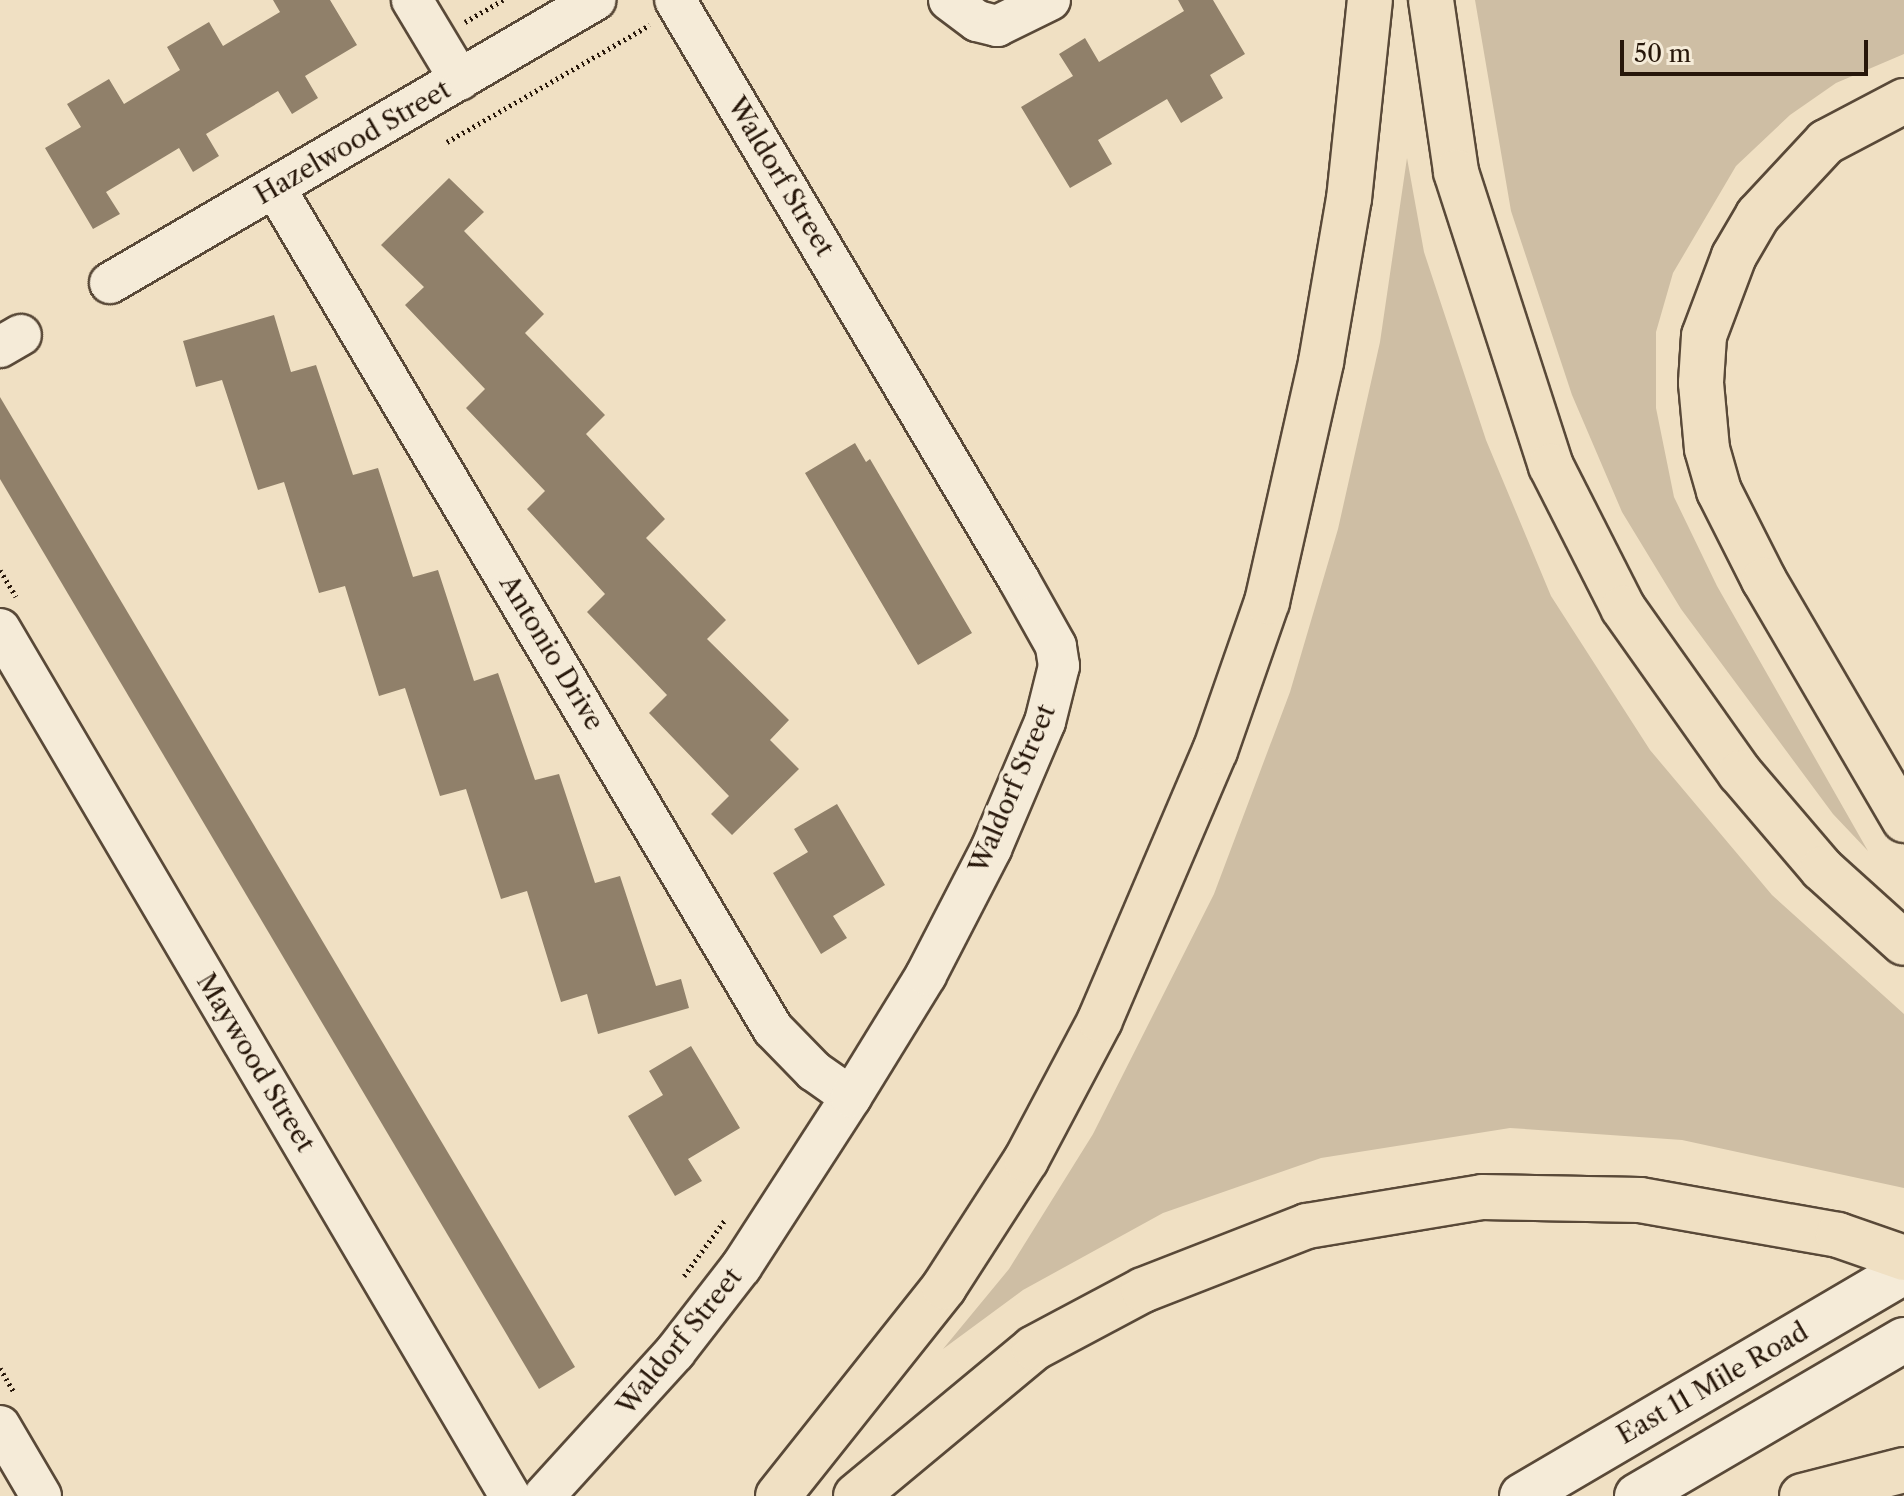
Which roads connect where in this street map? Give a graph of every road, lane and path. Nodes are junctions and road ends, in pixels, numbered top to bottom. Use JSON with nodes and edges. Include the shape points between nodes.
{"nodes":[{"id":1,"x":412,"y":0,"type":"edge"},
{"id":2,"x":503,"y":0,"type":"edge"},
{"id":3,"x":595,"y":0,"type":"edge"},
{"id":4,"x":949,"y":0,"type":"edge"},
{"id":5,"x":1050,"y":0,"type":"edge"},
{"id":6,"x":1370,"y":0,"type":"edge"},
{"id":7,"x":1431,"y":0,"type":"edge"},
{"id":8,"x":663,"y":12,"type":"edge"},
{"id":9,"x":462,"y":24,"type":"dead end"},
{"id":10,"x":460,"y":80,"type":"junction"},
{"id":11,"x":1904,"y":101,"type":"edge"},
{"id":12,"x":447,"y":142,"type":"dead end"},
{"id":13,"x":275,"y":188,"type":"junction"},
{"id":14,"x":110,"y":283,"type":"dead end"},
{"id":15,"x":0,"y":629,"type":"edge"},
{"id":16,"x":1904,"y":820,"type":"edge"},
{"id":17,"x":1904,"y":943,"type":"edge"},
{"id":18,"x":851,"y":1097,"type":"junction"},
{"id":19,"x":1904,"y":1258,"type":"edge"},
{"id":20,"x":1904,"y":1272,"type":"edge"},
{"id":21,"x":1901,"y":1341,"type":"edge"},
{"id":22,"x":0,"y":1426,"type":"edge"},
{"id":23,"x":1904,"y":1470,"type":"edge"},
{"id":24,"x":41,"y":1496,"type":"edge"},
{"id":25,"x":510,"y":1496,"type":"edge"},
{"id":26,"x":544,"y":1496,"type":"edge"},
{"id":27,"x":778,"y":1496,"type":"edge"},
{"id":28,"x":856,"y":1496,"type":"edge"},
{"id":29,"x":1522,"y":1496,"type":"edge"},
{"id":30,"x":1637,"y":1496,"type":"edge"},
{"id":31,"x":1802,"y":1496,"type":"edge"}],
"edges":[{"from":1,"to":10,"type":"street"},
{"from":2,"to":9,"type":"path"},
{"from":3,"to":10,"type":"street","name":"Hazelwood Street"},
{"from":4,"to":5,"type":"street","via":[[977,21],[997,26]]},
{"from":6,"to":27,"type":"highway","via":[[1349,199],[1321,362],[1267,602],[1215,751],[1100,1020],[1026,1160],[944,1287]]},
{"from":7,"to":17,"type":"highway","via":[[1456,172],[1551,466],[1623,608],[1740,773],[1822,869]]},
{"from":8,"to":12,"type":"path"},
{"from":8,"to":18,"type":"street","name":"Waldorf Street","via":[[1056,646],[1059,666],[1045,722],[991,849],[926,975]]},
{"from":10,"to":13,"type":"street","name":"Hazelwood Street"},
{"from":11,"to":16,"type":"highway","via":[[1826,142],[1758,215],[1734,256],[1704,336],[1701,383],[1707,449],[1719,491],[1764,580]]},
{"from":13,"to":14,"type":"street","name":"Hazelwood Street"},
{"from":13,"to":18,"type":"street","name":"Antonio Drive","via":[[773,1029]]},
{"from":15,"to":25,"type":"street","name":"Maywood Street"},
{"from":18,"to":26,"type":"street","name":"Waldorf Street","via":[[732,1279],[675,1352]]},
{"from":19,"to":28,"type":"highway","via":[[1838,1235],[1640,1200],[1482,1197],[1307,1226],[1143,1290],[1034,1348]]},
{"from":20,"to":29,"type":"main road","name":"East 11 Mile Road"},
{"from":21,"to":30,"type":"main road"},
{"from":22,"to":24,"type":"street"},
{"from":23,"to":31,"type":"highway"}]}
